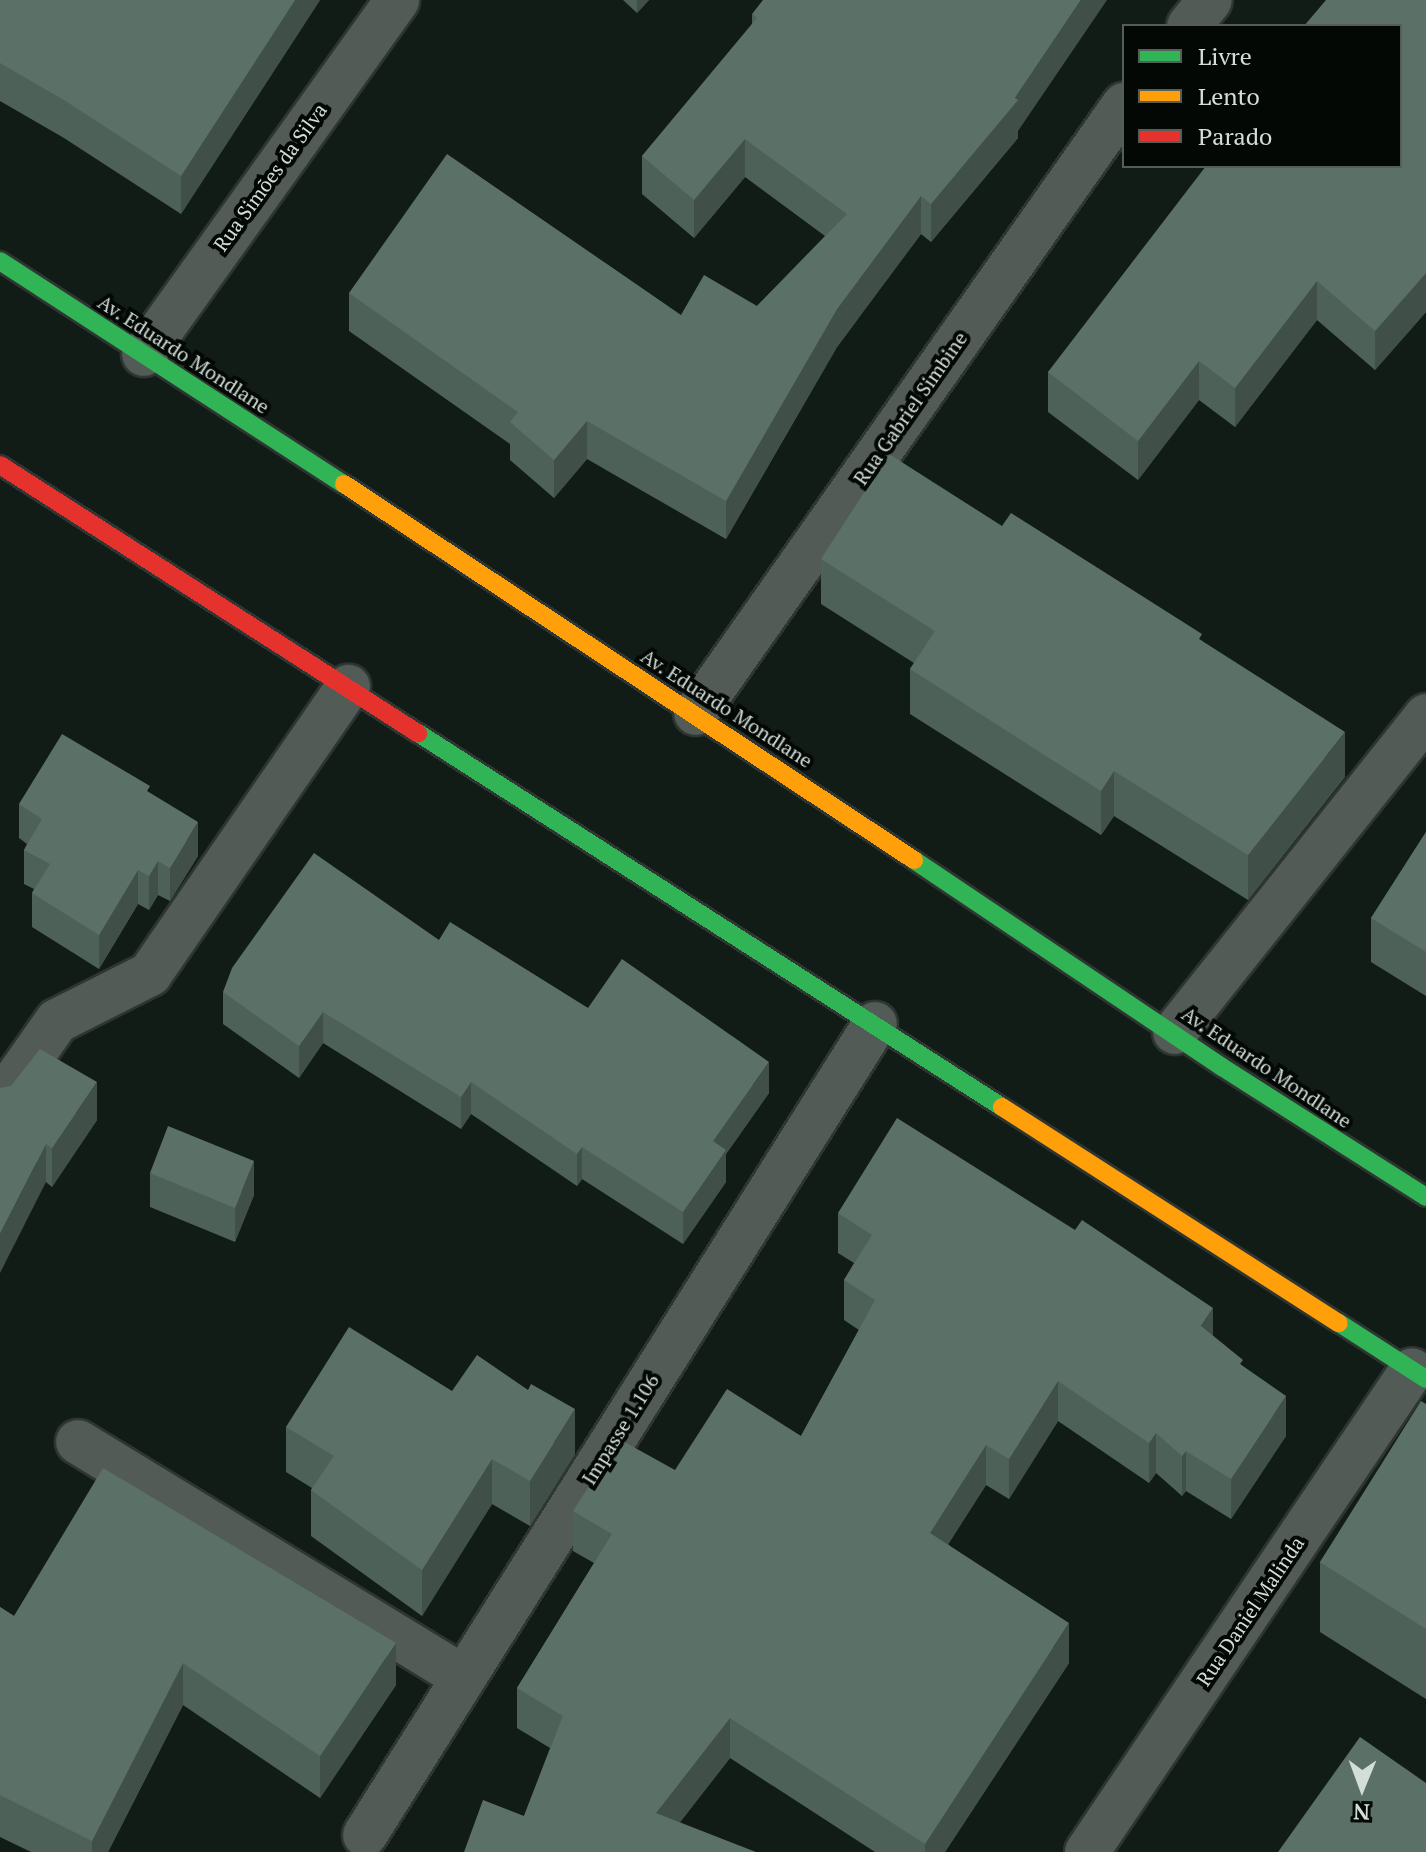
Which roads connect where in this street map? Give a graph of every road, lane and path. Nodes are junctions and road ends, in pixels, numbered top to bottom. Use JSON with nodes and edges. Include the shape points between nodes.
{"nodes":[{"id":1,"x":397,"y":0,"type":"edge"},
{"id":2,"x":1210,"y":0,"type":"edge"},
{"id":3,"x":1191,"y":24,"type":"edge"},
{"id":4,"x":1122,"y":108,"type":"edge"},
{"id":5,"x":0,"y":261,"type":"edge"},
{"id":6,"x":144,"y":354,"type":"junction"},
{"id":7,"x":0,"y":465,"type":"edge"},
{"id":8,"x":348,"y":687,"type":"junction"},
{"id":9,"x":696,"y":713,"type":"junction"},
{"id":10,"x":1426,"y":716,"type":"edge"},
{"id":11,"x":875,"y":1024,"type":"junction"},
{"id":12,"x":1175,"y":1032,"type":"junction"},
{"id":13,"x":0,"y":1102,"type":"edge"},
{"id":14,"x":1426,"y":1197,"type":"edge"},
{"id":15,"x":1419,"y":1374,"type":"edge"},
{"id":16,"x":78,"y":1442,"type":"dead end"},
{"id":17,"x":464,"y":1678,"type":"junction"},
{"id":18,"x":365,"y":1835,"type":"dead end"},
{"id":19,"x":1087,"y":1852,"type":"edge"}],
"edges":[{"from":1,"to":6,"type":"street","name":"Rua Simões da Silva"},
{"from":2,"to":3,"type":"street"},
{"from":4,"to":9,"type":"street","name":"Rua Gabriel Simbine"},
{"from":5,"to":6,"type":"main road","name":"Av. Eduardo Mondlane"},
{"from":6,"to":9,"type":"main road","name":"Av. Eduardo Mondlane"},
{"from":7,"to":8,"type":"main road"},
{"from":8,"to":11,"type":"main road"},
{"from":8,"to":13,"type":"street","via":[[150,974],[57,1021]]},
{"from":9,"to":12,"type":"main road","name":"Av. Eduardo Mondlane"},
{"from":10,"to":12,"type":"street"},
{"from":11,"to":15,"type":"main road"},
{"from":11,"to":17,"type":"street","name":"Impasse 1.106"},
{"from":12,"to":14,"type":"main road","name":"Av. Eduardo Mondlane"},
{"from":15,"to":19,"type":"street","name":"Rua Daniel Malinda"},
{"from":16,"to":17,"type":"street"},
{"from":17,"to":18,"type":"street","name":"Impasse 1.106"}]}
